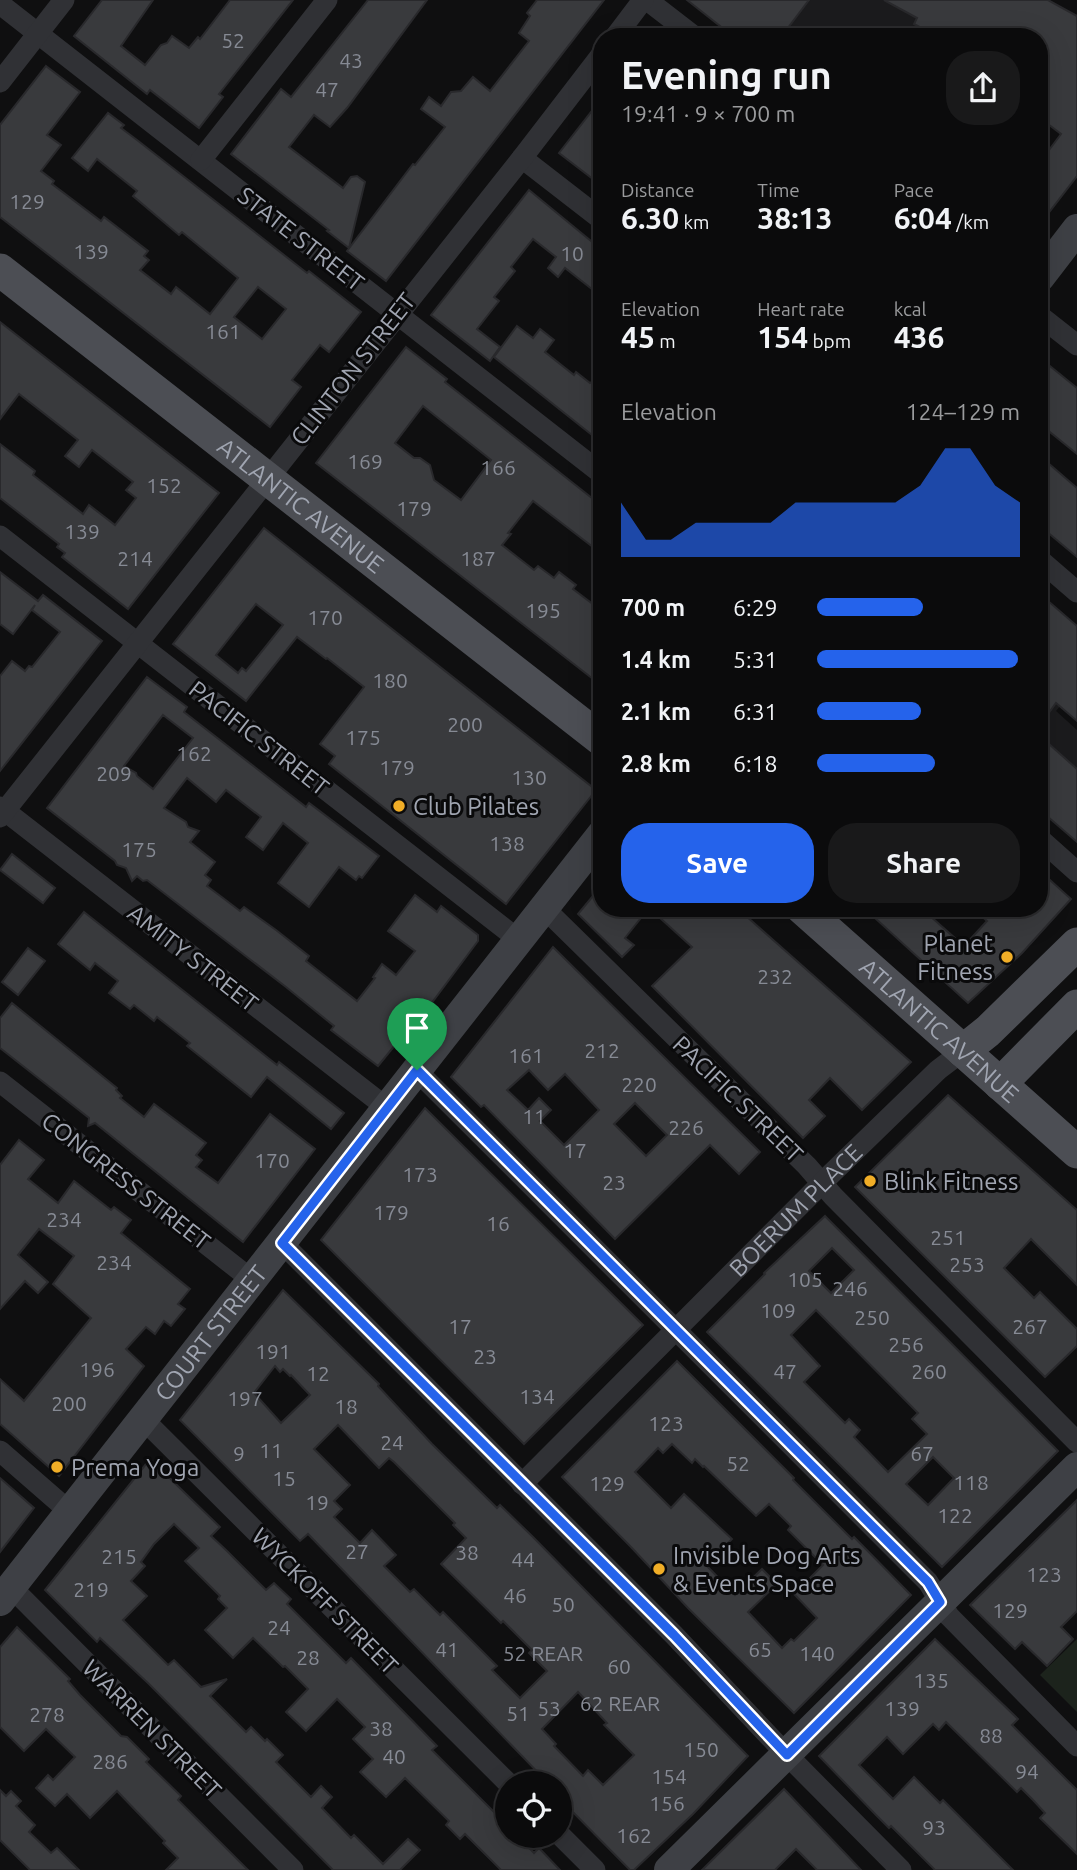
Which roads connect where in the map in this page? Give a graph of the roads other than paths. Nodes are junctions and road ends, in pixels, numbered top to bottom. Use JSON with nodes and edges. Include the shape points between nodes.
{"nodes":[{"id":1,"x":64,"y":0,"type":"edge"},
{"id":2,"x":327,"y":0,"type":"edge"},
{"id":3,"x":645,"y":0,"type":"edge"},
{"id":4,"x":0,"y":4,"type":"edge"},
{"id":5,"x":622,"y":28,"type":"edge"},
{"id":6,"x":683,"y":28,"type":"edge"},
{"id":7,"x":38,"y":33,"type":"junction"},
{"id":8,"x":593,"y":66,"type":"edge"},
{"id":9,"x":0,"y":82,"type":"edge"},
{"id":10,"x":522,"y":158,"type":"junction"},
{"id":11,"x":201,"y":160,"type":"junction"},
{"id":12,"x":593,"y":213,"type":"edge"},
{"id":13,"x":1077,"y":229,"type":"edge"},
{"id":14,"x":1048,"y":266,"type":"edge"},
{"id":15,"x":0,"y":270,"type":"edge"},
{"id":16,"x":397,"y":314,"type":"junction"},
{"id":17,"x":1048,"y":322,"type":"edge"},
{"id":18,"x":1077,"y":345,"type":"edge"},
{"id":19,"x":593,"y":467,"type":"edge"},
{"id":20,"x":267,"y":478,"type":"junction"},
{"id":21,"x":0,"y":536,"type":"edge"},
{"id":22,"x":1048,"y":567,"type":"edge"},
{"id":23,"x":1077,"y":592,"type":"edge"},
{"id":24,"x":137,"y":644,"type":"junction"},
{"id":25,"x":593,"y":733,"type":"edge"},
{"id":26,"x":1,"y":812,"type":"edge"},
{"id":27,"x":593,"y":845,"type":"edge"},
{"id":28,"x":1048,"y":846,"type":"edge"},
{"id":29,"x":1077,"y":872,"type":"edge"},
{"id":30,"x":544,"y":908,"type":"junction"},
{"id":31,"x":812,"y":917,"type":"edge"},
{"id":32,"x":519,"y":940,"type":"junction"},
{"id":33,"x":1077,"y":944,"type":"edge"},
{"id":34,"x":1077,"y":1006,"type":"edge"},
{"id":35,"x":963,"y":1051,"type":"junction"},
{"id":36,"x":417,"y":1070,"type":"junction"},
{"id":37,"x":0,"y":1082,"type":"edge"},
{"id":38,"x":1000,"y":1084,"type":"junction"},
{"id":39,"x":387,"y":1108,"type":"junction"},
{"id":40,"x":1077,"y":1152,"type":"edge"},
{"id":41,"x":822,"y":1183,"type":"junction"},
{"id":42,"x":282,"y":1243,"type":"junction"},
{"id":43,"x":252,"y":1280,"type":"junction"},
{"id":44,"x":674,"y":1329,"type":"junction"},
{"id":45,"x":143,"y":1419,"type":"junction"},
{"id":46,"x":1077,"y":1442,"type":"edge"},
{"id":47,"x":0,"y":1451,"type":"edge"},
{"id":48,"x":1077,"y":1467,"type":"edge"},
{"id":49,"x":522,"y":1484,"type":"junction"},
{"id":50,"x":69,"y":1512,"type":"junction"},
{"id":51,"x":5,"y":1594,"type":"edge"},
{"id":52,"x":940,"y":1602,"type":"junction"},
{"id":53,"x":1077,"y":1746,"type":"edge"},
{"id":54,"x":787,"y":1755,"type":"junction"},
{"id":55,"x":496,"y":1771,"type":"edge"},
{"id":56,"x":572,"y":1847,"type":"edge"},
{"id":57,"x":293,"y":1870,"type":"edge"},
{"id":58,"x":595,"y":1870,"type":"edge"},
{"id":59,"x":669,"y":1870,"type":"edge"},
{"id":60,"x":901,"y":1870,"type":"edge"}],
"edges":[{"from":1,"to":7,"type":"street"},
{"from":2,"to":11,"type":"street"},
{"from":3,"to":5,"type":"street"},
{"from":3,"to":6,"type":"street"},
{"from":4,"to":7,"type":"street","name":"STATE STREET"},
{"from":7,"to":9,"type":"street"},
{"from":7,"to":11,"type":"street","name":"STATE STREET"},
{"from":8,"to":10,"type":"street","name":"CLINTON STREET"},
{"from":10,"to":12,"type":"street"},
{"from":10,"to":16,"type":"street","name":"CLINTON STREET"},
{"from":11,"to":16,"type":"street","name":"STATE STREET"},
{"from":13,"to":14,"type":"street"},
{"from":15,"to":20,"type":"main road","name":"ATLANTIC AVENUE"},
{"from":16,"to":19,"type":"street","name":"STATE STREET"},
{"from":16,"to":20,"type":"street","name":"CLINTON STREET"},
{"from":17,"to":18,"type":"street"},
{"from":20,"to":24,"type":"street","name":"CLINTON STREET"},
{"from":20,"to":25,"type":"main road","name":"ATLANTIC AVENUE"},
{"from":21,"to":24,"type":"street","name":"PACIFIC STREET"},
{"from":22,"to":23,"type":"street"},
{"from":24,"to":26,"type":"street","name":"CLINTON STREET"},
{"from":24,"to":32,"type":"street","name":"PACIFIC STREET"},
{"from":26,"to":39,"type":"street","name":"AMITY STREET"},
{"from":27,"to":30,"type":"street","name":"COURT STREET"},
{"from":28,"to":29,"type":"street"},
{"from":30,"to":32,"type":"street","name":"COURT STREET"},
{"from":30,"to":41,"type":"street","name":"PACIFIC STREET"},
{"from":31,"to":35,"type":"main road","name":"ATLANTIC AVENUE"},
{"from":32,"to":36,"type":"street","name":"COURT STREET"},
{"from":33,"to":35,"type":"main road","name":"BOERUM PLACE"},
{"from":34,"to":38,"type":"main road"},
{"from":35,"to":38,"type":"main road","name":"ATLANTIC AVENUE"},
{"from":35,"to":41,"type":"street","name":"BOERUM PLACE"},
{"from":36,"to":39,"type":"street","name":"COURT STREET"},
{"from":36,"to":44,"type":"street"},
{"from":37,"to":43,"type":"street","name":"CONGRESS STREET"},
{"from":38,"to":40,"type":"main road","name":"ATLANTIC AVENUE"},
{"from":39,"to":42,"type":"street","name":"COURT STREET"},
{"from":41,"to":44,"type":"street","name":"BOERUM PLACE"},
{"from":41,"to":46,"type":"street","name":"PACIFIC STREET"},
{"from":42,"to":43,"type":"street","name":"COURT STREET"},
{"from":42,"to":49,"type":"street"},
{"from":43,"to":45,"type":"street","name":"COURT STREET"},
{"from":44,"to":49,"type":"street","name":"BOERUM PLACE"},
{"from":44,"to":52,"type":"street","via":[[928,1582]]},
{"from":45,"to":50,"type":"street","name":"COURT STREET"},
{"from":45,"to":55,"type":"street","name":"WYCKOFF STREET"},
{"from":47,"to":50,"type":"street"},
{"from":48,"to":52,"type":"street"},
{"from":49,"to":54,"type":"street"},
{"from":50,"to":51,"type":"street","name":"COURT STREET"},
{"from":51,"to":57,"type":"street","name":"WARREN STREET"},
{"from":52,"to":53,"type":"street"},
{"from":52,"to":54,"type":"street"},
{"from":54,"to":59,"type":"street"},
{"from":54,"to":60,"type":"street"},
{"from":56,"to":58,"type":"street"}]}
